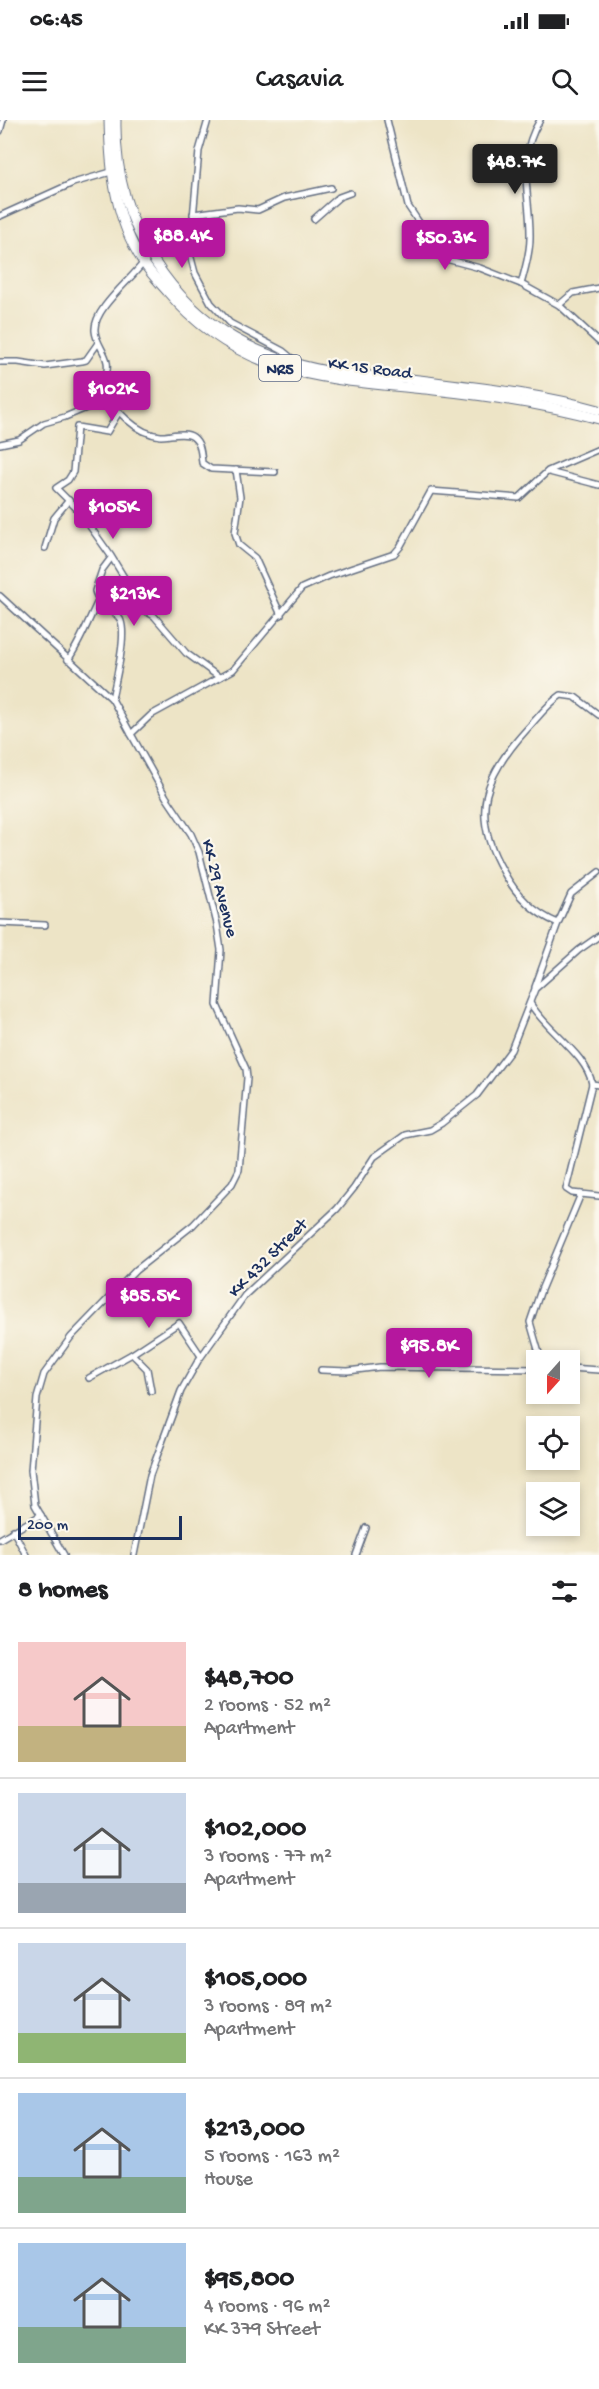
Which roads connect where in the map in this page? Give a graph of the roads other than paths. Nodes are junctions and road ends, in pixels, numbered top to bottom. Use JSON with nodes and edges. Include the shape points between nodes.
{"nodes":[{"id":1,"x":3,"y":120,"type":"edge"},
{"id":2,"x":109,"y":120,"type":"edge"},
{"id":3,"x":116,"y":120,"type":"edge"},
{"id":4,"x":208,"y":120,"type":"edge"},
{"id":5,"x":387,"y":120,"type":"edge"},
{"id":6,"x":540,"y":120,"type":"edge"},
{"id":7,"x":0,"y":131,"type":"edge"},
{"id":8,"x":111,"y":172,"type":"junction"},
{"id":9,"x":332,"y":188,"type":"dead end"},
{"id":10,"x":350,"y":193,"type":"dead end"},
{"id":11,"x":193,"y":214,"type":"junction"},
{"id":12,"x":0,"y":216,"type":"edge"},
{"id":13,"x":314,"y":219,"type":"dead end"},
{"id":14,"x":143,"y":263,"type":"junction"},
{"id":15,"x":521,"y":284,"type":"junction"},
{"id":16,"x":599,"y":288,"type":"edge"},
{"id":17,"x":559,"y":305,"type":"junction"},
{"id":18,"x":599,"y":342,"type":"edge"},
{"id":19,"x":98,"y":343,"type":"junction"},
{"id":20,"x":1,"y":363,"type":"edge"},
{"id":21,"x":298,"y":363,"type":"junction"},
{"id":22,"x":103,"y":390,"type":"junction"},
{"id":23,"x":599,"y":410,"type":"edge"},
{"id":24,"x":119,"y":412,"type":"junction"},
{"id":25,"x":599,"y":419,"type":"edge"},
{"id":26,"x":0,"y":444,"type":"edge"},
{"id":27,"x":599,"y":449,"type":"edge"},
{"id":28,"x":236,"y":470,"type":"junction"},
{"id":29,"x":548,"y":471,"type":"junction"},
{"id":30,"x":274,"y":472,"type":"dead end"},
{"id":31,"x":599,"y":485,"type":"edge"},
{"id":32,"x":69,"y":500,"type":"junction"},
{"id":33,"x":45,"y":548,"type":"dead end"},
{"id":34,"x":111,"y":558,"type":"junction"},
{"id":35,"x":0,"y":596,"type":"edge"},
{"id":36,"x":99,"y":599,"type":"junction"},
{"id":37,"x":281,"y":615,"type":"junction"},
{"id":38,"x":69,"y":660,"type":"junction"},
{"id":39,"x":219,"y":677,"type":"junction"},
{"id":40,"x":112,"y":699,"type":"junction"},
{"id":41,"x":599,"y":715,"type":"edge"},
{"id":42,"x":131,"y":734,"type":"junction"},
{"id":43,"x":599,"y":872,"type":"edge"},
{"id":44,"x":0,"y":923,"type":"edge"},
{"id":45,"x":558,"y":923,"type":"junction"},
{"id":46,"x":45,"y":925,"type":"dead end"},
{"id":47,"x":599,"y":936,"type":"edge"},
{"id":48,"x":535,"y":989,"type":"junction"},
{"id":49,"x":530,"y":1003,"type":"junction"},
{"id":50,"x":596,"y":1084,"type":"edge"},
{"id":51,"x":581,"y":1194,"type":"junction"},
{"id":52,"x":599,"y":1196,"type":"edge"},
{"id":53,"x":538,"y":1350,"type":"edge"},
{"id":54,"x":132,"y":1354,"type":"junction"},
{"id":55,"x":201,"y":1356,"type":"junction"},
{"id":56,"x":526,"y":1369,"type":"edge"},
{"id":57,"x":580,"y":1369,"type":"edge"},
{"id":58,"x":321,"y":1370,"type":"dead end"},
{"id":59,"x":599,"y":1370,"type":"edge"},
{"id":60,"x":89,"y":1378,"type":"dead end"},
{"id":61,"x":151,"y":1391,"type":"dead end"},
{"id":62,"x":41,"y":1515,"type":"junction"},
{"id":63,"x":366,"y":1528,"type":"dead end"},
{"id":64,"x":13,"y":1530,"type":"junction"},
{"id":65,"x":0,"y":1539,"type":"edge"},
{"id":66,"x":26,"y":1555,"type":"edge"},
{"id":67,"x":63,"y":1555,"type":"edge"},
{"id":68,"x":134,"y":1555,"type":"edge"},
{"id":69,"x":356,"y":1555,"type":"edge"}],
"edges":[{"from":1,"to":7,"type":"street"},
{"from":2,"to":8,"type":"highway","name":"KK 15 Road","number":"NR5"},
{"from":3,"to":21,"type":"highway","name":"KK 15 Road","number":"NR5","via":[[119,167],[127,205],[141,238],[167,280],[201,316],[237,341]]},
{"from":4,"to":11,"type":"street","via":[[199,151]]},
{"from":5,"to":15,"type":"street","via":[[408,206],[440,254]]},
{"from":6,"to":15,"type":"street","via":[[528,142],[524,173],[530,239]]},
{"from":8,"to":12,"type":"street","via":[[73,183]]},
{"from":8,"to":14,"type":"highway","name":"KK 15 Road","number":"NR5","via":[[117,205]]},
{"from":9,"to":11,"type":"street","via":[[284,198],[258,210],[238,208]]},
{"from":10,"to":13,"type":"street","via":[[339,197]]},
{"from":11,"to":21,"type":"street","via":[[190,254],[211,303],[230,323]]},
{"from":14,"to":19,"type":"street","via":[[101,315],[95,330]]},
{"from":14,"to":25,"type":"highway","name":"KK 15 Road","number":"NR5","via":[[175,301],[207,330],[245,354],[277,367],[348,382],[514,400]]},
{"from":15,"to":17,"type":"street"},
{"from":16,"to":17,"type":"street","via":[[573,293]]},
{"from":17,"to":18,"type":"street"},
{"from":19,"to":20,"type":"street","via":[[82,361],[45,366]]},
{"from":19,"to":22,"type":"street","via":[[108,365]]},
{"from":21,"to":23,"type":"highway","name":"KK 15 Road","number":"NR5","via":[[358,375],[535,395]]},
{"from":22,"to":24,"type":"street"},
{"from":22,"to":26,"type":"street","via":[[91,405],[45,423],[19,440]]},
{"from":24,"to":28,"type":"street","via":[[154,435],[192,436],[199,445],[204,466]]},
{"from":24,"to":32,"type":"street","via":[[107,432],[77,427],[73,472],[56,488]]},
{"from":27,"to":29,"type":"street"},
{"from":28,"to":30,"type":"street"},
{"from":28,"to":37,"type":"street","via":[[240,497],[235,533],[238,545],[255,558]]},
{"from":29,"to":31,"type":"street"},
{"from":29,"to":37,"type":"street","via":[[524,496],[514,499],[431,491],[394,554],[307,586]]},
{"from":32,"to":33,"type":"street","via":[[54,518]]},
{"from":32,"to":34,"type":"street"},
{"from":34,"to":36,"type":"street","via":[[95,591]]},
{"from":34,"to":39,"type":"street","via":[[144,610],[192,658]]},
{"from":35,"to":38,"type":"street","name":"KK 29 Avenue"},
{"from":36,"to":38,"type":"street"},
{"from":36,"to":40,"type":"street","via":[[119,618],[123,631]]},
{"from":37,"to":39,"type":"street","via":[[239,665]]},
{"from":38,"to":40,"type":"street","name":"KK 29 Avenue"},
{"from":39,"to":42,"type":"street","via":[[151,715]]},
{"from":40,"to":42,"type":"street","name":"KK 29 Avenue"},
{"from":41,"to":45,"type":"street","via":[[571,695],[556,699],[500,762],[489,783],[485,808],[491,849],[509,882],[533,909]]},
{"from":42,"to":62,"type":"street","name":"KK 29 Avenue","via":[[191,834],[201,859],[221,956],[217,1005],[246,1069],[239,1170],[232,1184],[193,1225],[136,1270],[71,1337],[44,1374],[37,1398],[31,1453],[35,1505]]},
{"from":43,"to":45,"type":"street","via":[[571,894]]},
{"from":44,"to":46,"type":"street"},
{"from":45,"to":48,"type":"street"},
{"from":47,"to":48,"type":"street"},
{"from":48,"to":49,"type":"street"},
{"from":49,"to":50,"type":"street","via":[[539,1018],[582,1062]]},
{"from":49,"to":55,"type":"street","name":"KK 432 Street","via":[[511,1050],[477,1095],[442,1123],[405,1135],[374,1157],[331,1215],[245,1295]]},
{"from":50,"to":51,"type":"street","via":[[567,1185],[568,1192]]},
{"from":51,"to":52,"type":"street"},
{"from":51,"to":53,"type":"street","via":[[530,1322]]},
{"from":54,"to":55,"type":"street","via":[[179,1323]]},
{"from":54,"to":60,"type":"street"},
{"from":54,"to":61,"type":"street","via":[[147,1369]]},
{"from":55,"to":68,"type":"street","name":"KK 432 Street","via":[[181,1391],[150,1475]]},
{"from":56,"to":58,"type":"street"},
{"from":57,"to":59,"type":"street"},
{"from":62,"to":64,"type":"street"},
{"from":62,"to":67,"type":"street","name":"KK 29 Avenue"},
{"from":63,"to":69,"type":"street"},
{"from":64,"to":65,"type":"street"},
{"from":64,"to":66,"type":"street"}]}
